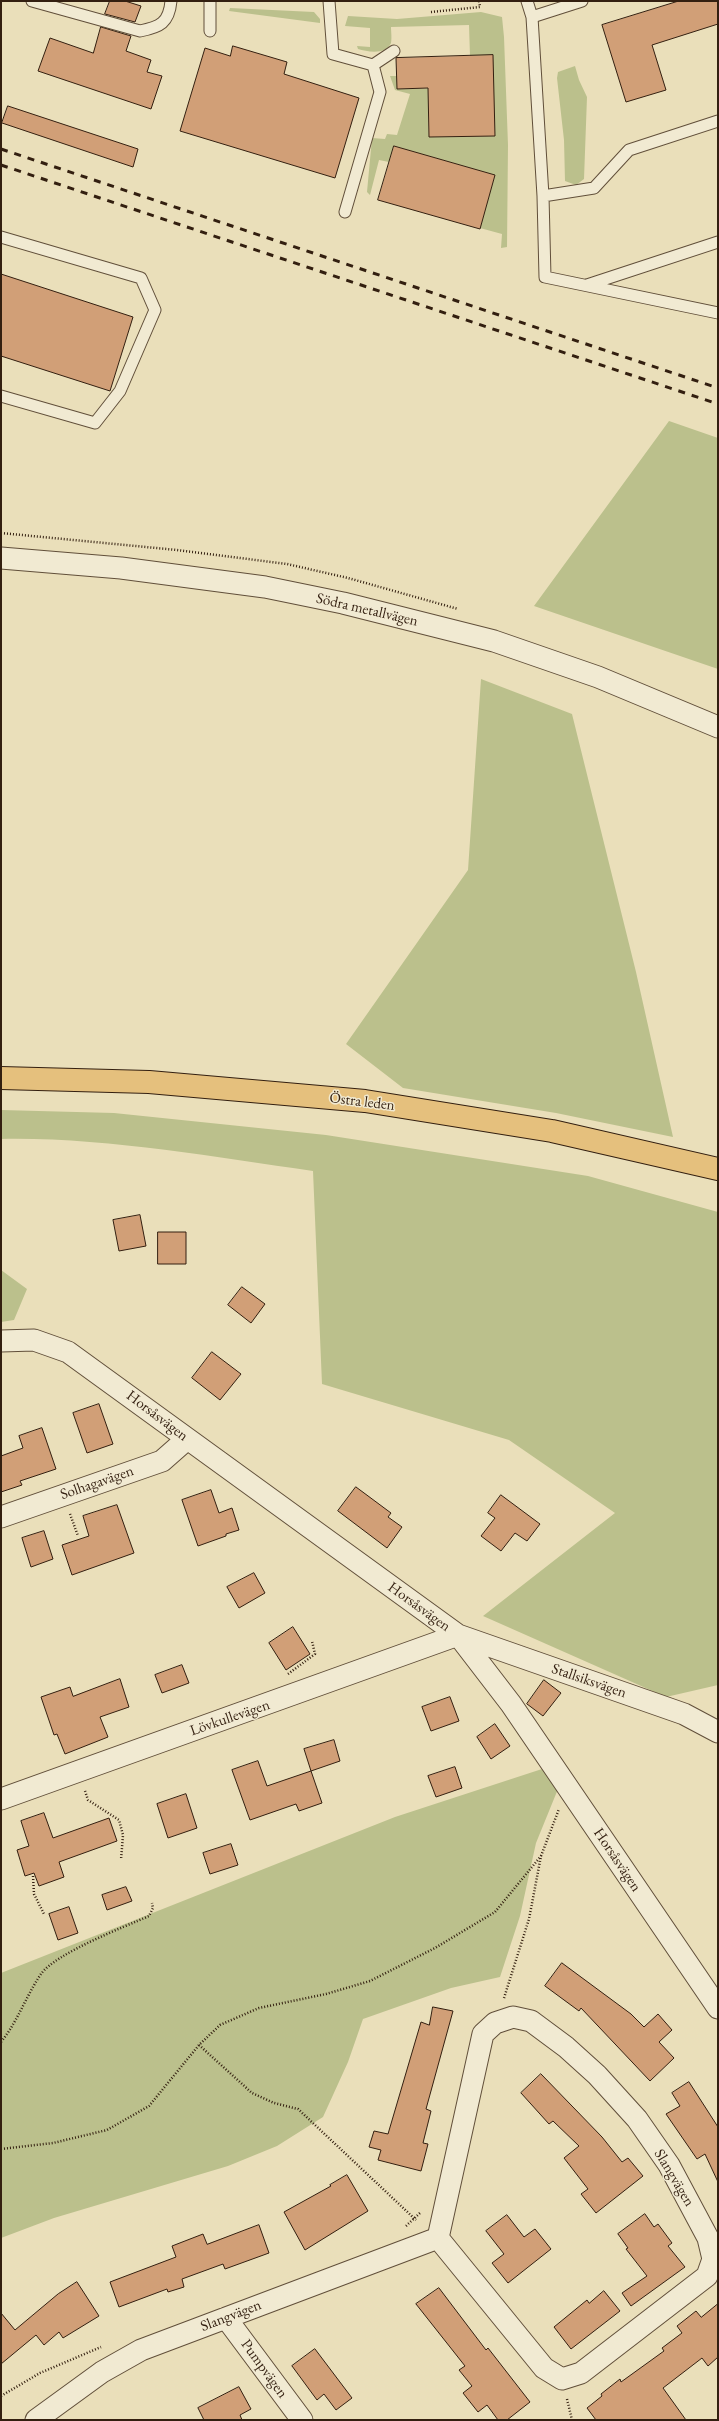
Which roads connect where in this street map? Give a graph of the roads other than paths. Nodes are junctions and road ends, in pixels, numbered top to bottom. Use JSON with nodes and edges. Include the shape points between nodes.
{"nodes":[{"id":1,"x":32,"y":1,"type":"edge"},
{"id":2,"x":171,"y":1,"type":"edge"},
{"id":3,"x":210,"y":1,"type":"edge"},
{"id":4,"x":329,"y":1,"type":"edge"},
{"id":5,"x":527,"y":1,"type":"edge"},
{"id":6,"x":582,"y":1,"type":"edge"},
{"id":7,"x":532,"y":17,"type":"junction"},
{"id":8,"x":210,"y":31,"type":"dead end"},
{"id":9,"x":394,"y":52,"type":"dead end"},
{"id":10,"x":373,"y":65,"type":"junction"},
{"id":11,"x":718,"y":121,"type":"edge"},
{"id":12,"x":543,"y":196,"type":"junction"},
{"id":13,"x":345,"y":212,"type":"dead end"},
{"id":14,"x":1,"y":237,"type":"edge"},
{"id":15,"x":718,"y":242,"type":"edge"},
{"id":16,"x":586,"y":285,"type":"junction"},
{"id":17,"x":718,"y":313,"type":"edge"},
{"id":18,"x":1,"y":396,"type":"edge"},
{"id":19,"x":1,"y":558,"type":"edge"},
{"id":20,"x":718,"y":727,"type":"edge"},
{"id":21,"x":1,"y":1078,"type":"edge"},
{"id":22,"x":718,"y":1169,"type":"edge"},
{"id":23,"x":1,"y":1341,"type":"edge"},
{"id":24,"x":187,"y":1439,"type":"junction"},
{"id":25,"x":1,"y":1517,"type":"edge"},
{"id":26,"x":458,"y":1635,"type":"junction"},
{"id":27,"x":718,"y":1732,"type":"edge"},
{"id":28,"x":1,"y":1799,"type":"edge"},
{"id":29,"x":718,"y":2008,"type":"edge"},
{"id":30,"x":438,"y":2238,"type":"junction"},
{"id":31,"x":226,"y":2318,"type":"junction"},
{"id":32,"x":36,"y":2420,"type":"edge"},
{"id":33,"x":302,"y":2420,"type":"edge"}],
"edges":[{"from":1,"to":2,"type":"lane","via":[[140,31],[156,28],[164,22]]},
{"from":3,"to":8,"type":"lane"},
{"from":4,"to":10,"type":"lane","via":[[333,54]]},
{"from":5,"to":7,"type":"lane"},
{"from":6,"to":7,"type":"lane"},
{"from":7,"to":12,"type":"lane"},
{"from":9,"to":10,"type":"lane"},
{"from":10,"to":13,"type":"lane","via":[[380,92]]},
{"from":11,"to":12,"type":"lane","via":[[629,150],[594,188]]},
{"from":12,"to":16,"type":"lane","via":[[545,277]]},
{"from":14,"to":18,"type":"lane","via":[[141,278],[155,310],[120,391],[96,423]]},
{"from":15,"to":16,"type":"lane"},
{"from":16,"to":17,"type":"lane"},
{"from":19,"to":20,"type":"street","name":"Södra metallvägen","via":[[121,568],[265,587],[339,602],[494,641],[598,677]]},
{"from":21,"to":22,"type":"highway","name":"Östra leden","via":[[149,1082],[366,1101],[552,1131]]},
{"from":23,"to":24,"type":"street","name":"Horsåsvägen","via":[[34,1340],[68,1352]]},
{"from":24,"to":25,"type":"street","name":"Solhagavägen","via":[[162,1460]]},
{"from":24,"to":26,"type":"street","name":"Horsåsvägen"},
{"from":26,"to":27,"type":"street","name":"Stallsiksvägen","via":[[684,1714]]},
{"from":26,"to":28,"type":"street","name":"Lövkullevägen"},
{"from":26,"to":29,"type":"street","name":"Horsåsvägen","via":[[511,1704]]},
{"from":30,"to":30,"type":"street","name":"Slangvägen","via":[[544,2368],[562,2379],[581,2373],[707,2276],[713,2259],[708,2238],[669,2165],[637,2120],[598,2075],[566,2047],[532,2021],[513,2017],[495,2023],[483,2034]]},
{"from":30,"to":31,"type":"street","name":"Slangvägen"},
{"from":31,"to":32,"type":"street","name":"Slangvägen","via":[[141,2350],[102,2372]]},
{"from":31,"to":33,"type":"street","name":"Pumpvägen"}]}
